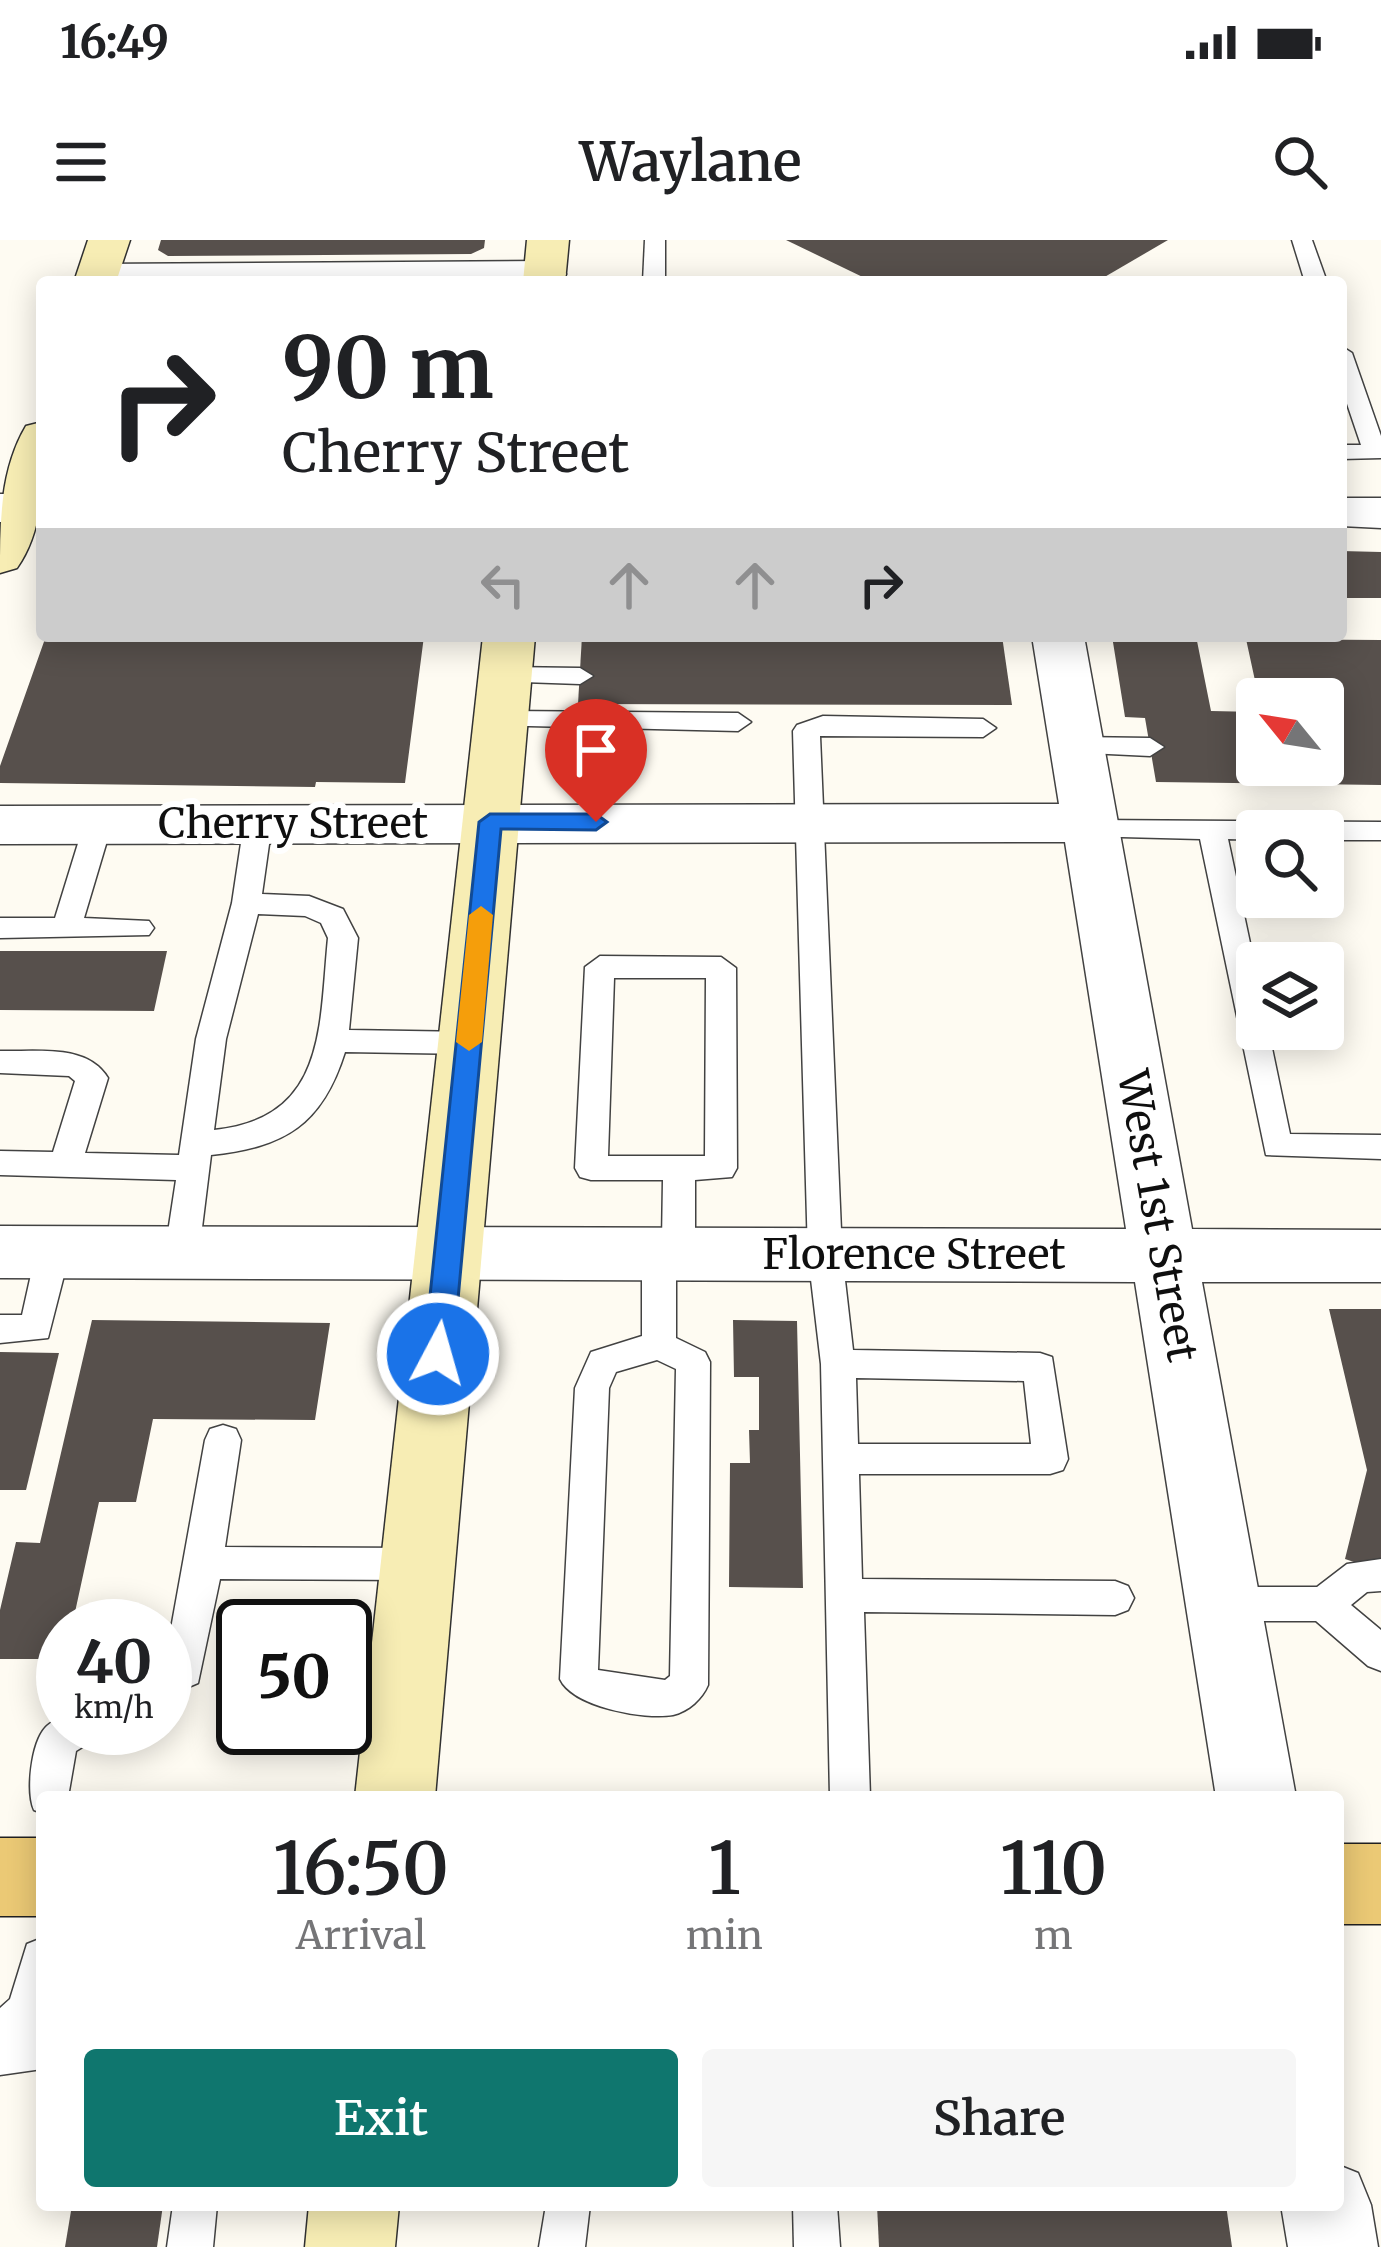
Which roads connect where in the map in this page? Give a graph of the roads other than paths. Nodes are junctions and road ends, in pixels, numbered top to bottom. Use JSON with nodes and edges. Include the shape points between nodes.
{"nodes":[{"id":1,"x":656,"y":240,"type":"edge"},
{"id":2,"x":1302,"y":240,"type":"edge"},
{"id":3,"x":545,"y":265,"type":"edge"},
{"id":4,"x":100,"y":266,"type":"edge"},
{"id":5,"x":654,"y":276,"type":"edge"},
{"id":6,"x":1314,"y":276,"type":"edge"},
{"id":7,"x":1347,"y":370,"type":"edge"},
{"id":8,"x":1347,"y":452,"type":"edge"},
{"id":9,"x":36,"y":456,"type":"edge"},
{"id":10,"x":20,"y":508,"type":"edge"},
{"id":11,"x":1347,"y":512,"type":"edge"},
{"id":12,"x":1381,"y":513,"type":"edge"},
{"id":13,"x":0,"y":558,"type":"edge"},
{"id":14,"x":1059,"y":642,"type":"edge"},
{"id":15,"x":580,"y":676,"type":"dead end"},
{"id":16,"x":505,"y":677,"type":"edge"},
{"id":17,"x":738,"y":722,"type":"dead end"},
{"id":18,"x":983,"y":728,"type":"dead end"},
{"id":19,"x":1077,"y":746,"type":"junction"},
{"id":20,"x":1150,"y":747,"type":"dead end"},
{"id":21,"x":490,"y":822,"type":"junction"},
{"id":22,"x":258,"y":823,"type":"junction"},
{"id":23,"x":808,"y":823,"type":"junction"},
{"id":24,"x":98,"y":824,"type":"junction"},
{"id":25,"x":0,"y":825,"type":"edge"},
{"id":26,"x":1091,"y":826,"type":"junction"},
{"id":27,"x":1212,"y":830,"type":"junction"},
{"id":28,"x":1381,"y":831,"type":"edge"},
{"id":29,"x":246,"y":903,"type":"junction"},
{"id":30,"x":68,"y":926,"type":"junction"},
{"id":31,"x":0,"y":928,"type":"edge"},
{"id":32,"x":139,"y":928,"type":"dead end"},
{"id":33,"x":333,"y":1041,"type":"junction"},
{"id":34,"x":469,"y":1043,"type":"junction"},
{"id":35,"x":0,"y":1062,"type":"edge"},
{"id":36,"x":1381,"y":1147,"type":"edge"},
{"id":37,"x":195,"y":1156,"type":"junction"},
{"id":38,"x":66,"y":1162,"type":"junction"},
{"id":39,"x":0,"y":1163,"type":"edge"},
{"id":40,"x":679,"y":1168,"type":"junction"},
{"id":41,"x":27,"y":1252,"type":"edge"},
{"id":42,"x":182,"y":1252,"type":"junction"},
{"id":43,"x":448,"y":1252,"type":"junction"},
{"id":44,"x":668,"y":1253,"type":"junction"},
{"id":45,"x":825,"y":1254,"type":"junction"},
{"id":46,"x":1164,"y":1255,"type":"junction"},
{"id":47,"x":1381,"y":1256,"type":"edge"},
{"id":48,"x":0,"y":1329,"type":"edge"},
{"id":49,"x":658,"y":1346,"type":"junction"},
{"id":50,"x":838,"y":1364,"type":"junction"},
{"id":51,"x":224,"y":1440,"type":"dead end"},
{"id":52,"x":838,"y":1460,"type":"junction"},
{"id":53,"x":204,"y":1563,"type":"junction"},
{"id":54,"x":417,"y":1564,"type":"junction"},
{"id":55,"x":1381,"y":1575,"type":"edge"},
{"id":56,"x":843,"y":1594,"type":"junction"},
{"id":57,"x":1115,"y":1598,"type":"dead end"},
{"id":58,"x":1225,"y":1604,"type":"junction"},
{"id":59,"x":1324,"y":1604,"type":"junction"},
{"id":60,"x":192,"y":1631,"type":"edge"},
{"id":61,"x":1381,"y":1654,"type":"edge"},
{"id":62,"x":56,"y":1755,"type":"edge"},
{"id":63,"x":49,"y":1791,"type":"edge"},
{"id":64,"x":395,"y":1791,"type":"edge"},
{"id":65,"x":850,"y":1791,"type":"edge"},
{"id":66,"x":1255,"y":1791,"type":"edge"},
{"id":67,"x":1344,"y":1884,"type":"edge"},
{"id":68,"x":1381,"y":1884,"type":"edge"},
{"id":69,"x":36,"y":1982,"type":"edge"},
{"id":70,"x":0,"y":2036,"type":"edge"},
{"id":71,"x":36,"y":2049,"type":"edge"},
{"id":72,"x":0,"y":2054,"type":"edge"},
{"id":73,"x":194,"y":2211,"type":"edge"},
{"id":74,"x":353,"y":2211,"type":"edge"},
{"id":75,"x":567,"y":2211,"type":"edge"},
{"id":76,"x":815,"y":2211,"type":"edge"},
{"id":77,"x":1327,"y":2211,"type":"edge"},
{"id":78,"x":190,"y":2247,"type":"edge"},
{"id":79,"x":350,"y":2247,"type":"edge"},
{"id":80,"x":562,"y":2247,"type":"edge"},
{"id":81,"x":817,"y":2247,"type":"edge"},
{"id":82,"x":1333,"y":2247,"type":"edge"}],
"edges":[{"from":1,"to":5,"type":"lane"},
{"from":2,"to":6,"type":"lane"},
{"from":3,"to":4,"type":"street"},
{"from":7,"to":8,"type":"lane","via":[[1375,452]]},
{"from":9,"to":10,"type":"main road"},
{"from":10,"to":13,"type":"main road"},
{"from":11,"to":12,"type":"street"},
{"from":14,"to":19,"type":"street","name":"West 1st Street"},
{"from":15,"to":16,"type":"lane"},
{"from":16,"to":17,"type":"lane"},
{"from":16,"to":21,"type":"main road"},
{"from":18,"to":23,"type":"lane","via":[[823,724],[806,731]]},
{"from":19,"to":20,"type":"lane"},
{"from":19,"to":26,"type":"street","name":"West 1st Street"},
{"from":21,"to":22,"type":"street","name":"Cherry Street"},
{"from":21,"to":23,"type":"street","name":"Cherry Street"},
{"from":21,"to":34,"type":"main road"},
{"from":22,"to":24,"type":"street","name":"Cherry Street"},
{"from":22,"to":29,"type":"lane"},
{"from":23,"to":26,"type":"street","name":"Cherry Street"},
{"from":23,"to":45,"type":"lane"},
{"from":24,"to":25,"type":"street","name":"Cherry Street"},
{"from":24,"to":30,"type":"lane"},
{"from":26,"to":27,"type":"lane"},
{"from":26,"to":46,"type":"street","name":"West 1st Street"},
{"from":27,"to":28,"type":"lane"},
{"from":27,"to":36,"type":"lane","via":[[1277,1146]]},
{"from":29,"to":33,"type":"lane","via":[[309,906],[333,916],[343,938]]},
{"from":29,"to":37,"type":"lane","via":[[211,1039]]},
{"from":30,"to":31,"type":"lane"},
{"from":30,"to":32,"type":"lane"},
{"from":33,"to":34,"type":"lane"},
{"from":33,"to":37,"type":"lane","via":[[313,1101],[247,1140]]},
{"from":34,"to":43,"type":"main road"},
{"from":35,"to":38,"type":"lane","via":[[76,1065],[92,1078]]},
{"from":37,"to":38,"type":"lane"},
{"from":37,"to":42,"type":"lane"},
{"from":38,"to":39,"type":"lane"},
{"from":40,"to":40,"type":"lane","via":[[591,1168],[600,967],[721,968],[721,1168]]},
{"from":40,"to":44,"type":"lane"},
{"from":41,"to":42,"type":"street","name":"Florence Street"},
{"from":41,"to":48,"type":"lane","via":[[36,1328]]},
{"from":42,"to":43,"type":"street","name":"Florence Street"},
{"from":43,"to":44,"type":"street","name":"Florence Street"},
{"from":43,"to":54,"type":"main road"},
{"from":44,"to":45,"type":"street","name":"Florence Street"},
{"from":44,"to":49,"type":"lane"},
{"from":45,"to":46,"type":"street","name":"Florence Street"},
{"from":45,"to":50,"type":"lane"},
{"from":46,"to":47,"type":"street","name":"Florence Street"},
{"from":46,"to":58,"type":"street","name":"West 1st Street"},
{"from":49,"to":49,"type":"lane","via":[[603,1362],[592,1388],[579,1679],[595,1689],[670,1698],[689,1685],[693,1362]]},
{"from":50,"to":52,"type":"lane"},
{"from":50,"to":52,"type":"lane","via":[[1040,1367],[1050,1460]]},
{"from":51,"to":53,"type":"lane"},
{"from":52,"to":56,"type":"lane"},
{"from":53,"to":54,"type":"lane"},
{"from":53,"to":60,"type":"lane"},
{"from":54,"to":64,"type":"main road"},
{"from":55,"to":59,"type":"lane","via":[[1360,1576]]},
{"from":56,"to":57,"type":"lane"},
{"from":56,"to":65,"type":"lane"},
{"from":58,"to":59,"type":"lane"},
{"from":58,"to":66,"type":"street","name":"West 1st Street"},
{"from":59,"to":61,"type":"lane"},
{"from":62,"to":63,"type":"lane"},
{"from":67,"to":68,"type":"main road"},
{"from":69,"to":70,"type":"lane","via":[[28,2012]]},
{"from":71,"to":72,"type":"lane"},
{"from":73,"to":78,"type":"lane"},
{"from":74,"to":79,"type":"main road"},
{"from":75,"to":80,"type":"lane"},
{"from":76,"to":81,"type":"lane"},
{"from":77,"to":82,"type":"street"}]}
